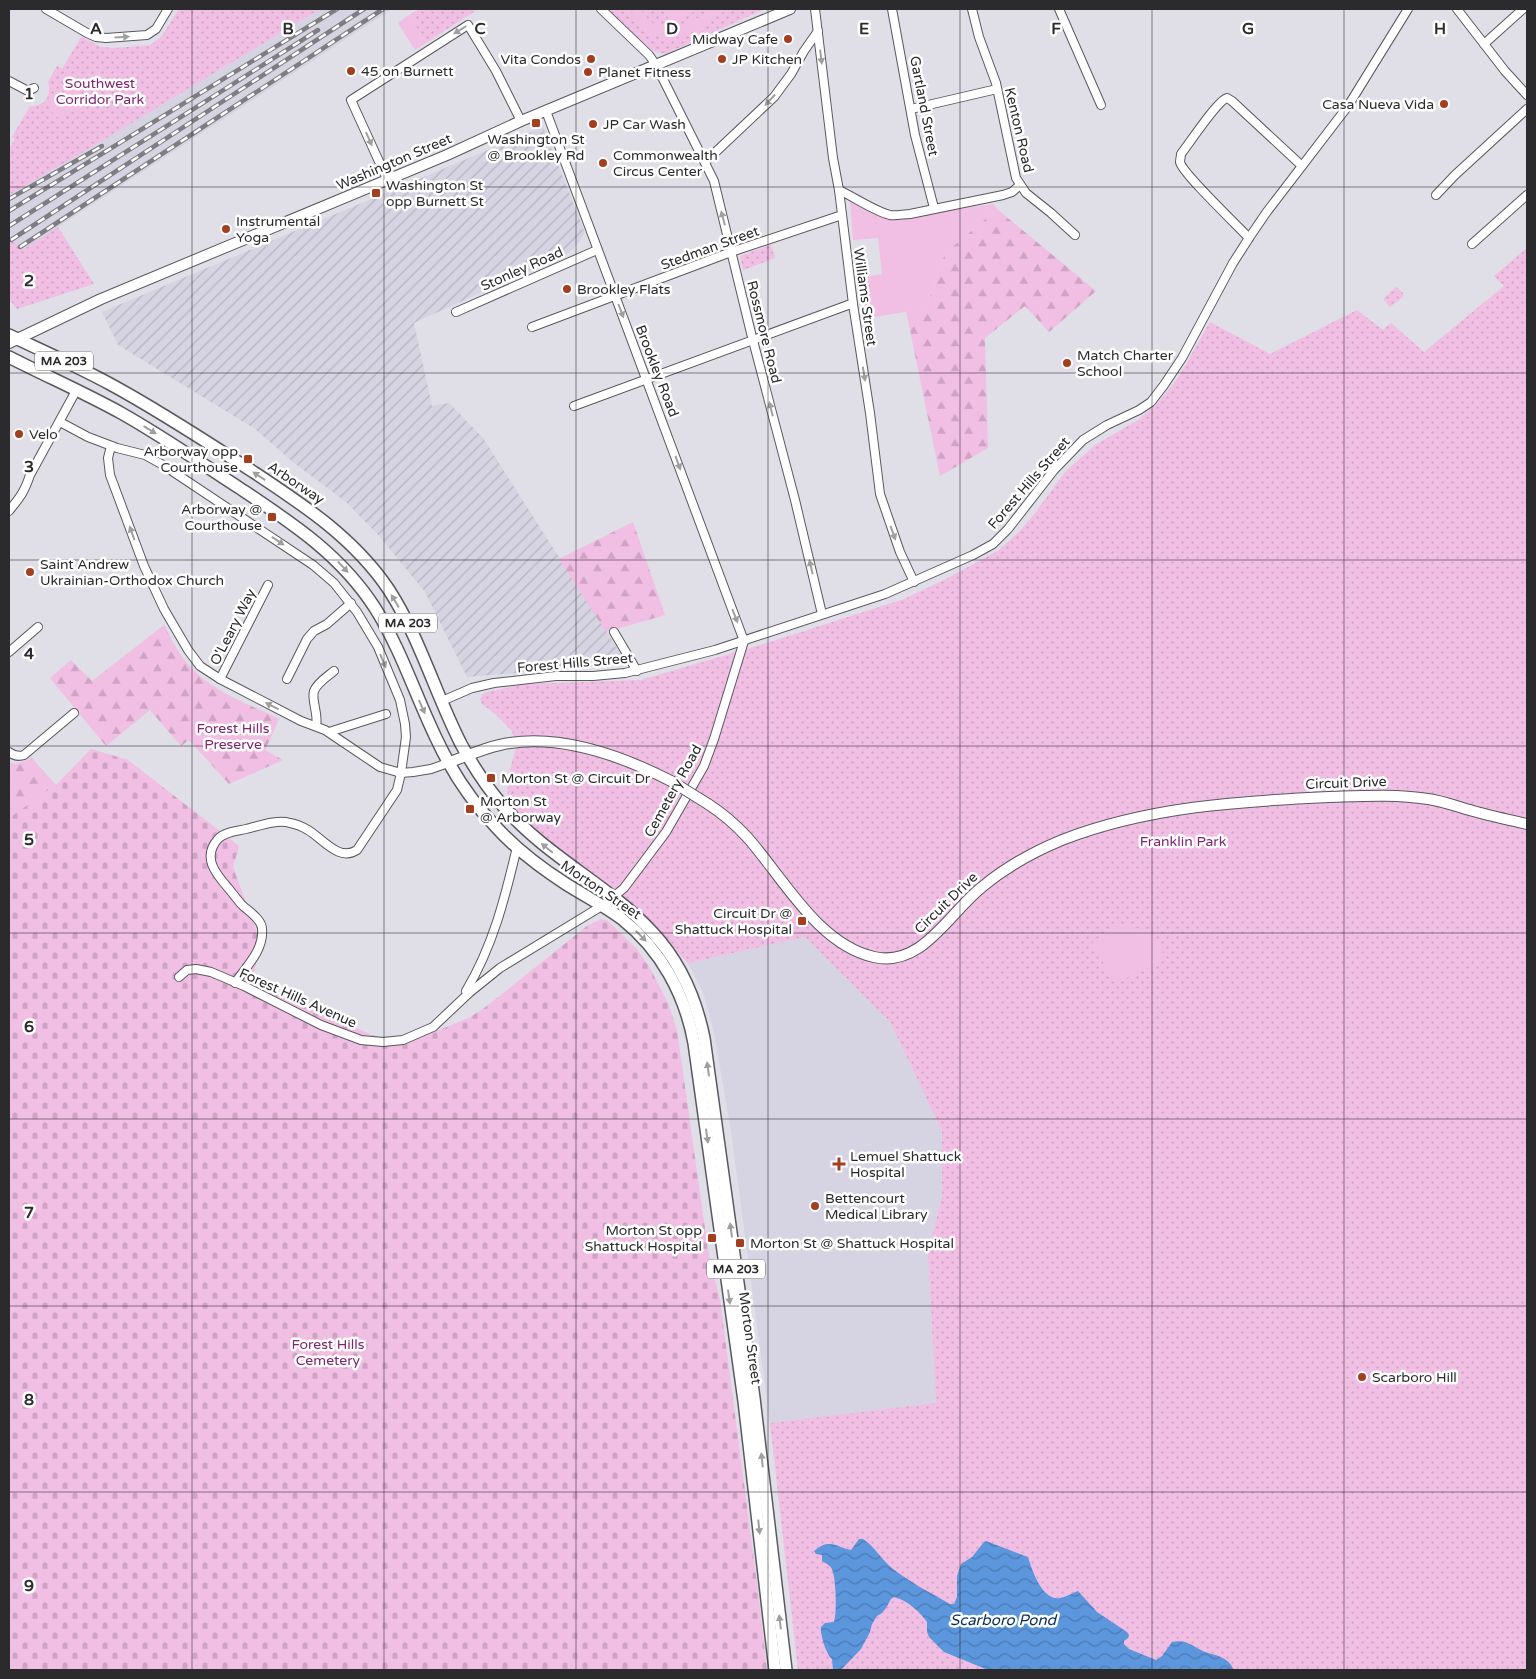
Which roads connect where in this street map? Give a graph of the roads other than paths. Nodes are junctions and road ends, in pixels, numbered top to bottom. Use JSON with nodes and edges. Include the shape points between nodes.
{"nodes":[{"id":1,"x":46,"y":9,"type":"edge"},
{"id":2,"x":168,"y":9,"type":"edge"},
{"id":3,"x":601,"y":9,"type":"edge"},
{"id":4,"x":790,"y":9,"type":"edge"},
{"id":5,"x":815,"y":9,"type":"edge"},
{"id":6,"x":892,"y":9,"type":"edge"},
{"id":7,"x":972,"y":9,"type":"edge"},
{"id":8,"x":1059,"y":9,"type":"edge"},
{"id":9,"x":1408,"y":9,"type":"edge"},
{"id":10,"x":1457,"y":9,"type":"edge"},
{"id":11,"x":1523,"y":9,"type":"edge"},
{"id":12,"x":818,"y":31,"type":"junction"},
{"id":13,"x":1484,"y":44,"type":"junction"},
{"id":14,"x":656,"y":65,"type":"junction"},
{"id":15,"x":9,"y":81,"type":"edge"},
{"id":16,"x":34,"y":88,"type":"dead end"},
{"id":17,"x":997,"y":89,"type":"junction"},
{"id":18,"x":1527,"y":95,"type":"edge"},
{"id":19,"x":1101,"y":105,"type":"dead end"},
{"id":20,"x":911,"y":109,"type":"junction"},
{"id":21,"x":1527,"y":109,"type":"edge"},
{"id":22,"x":546,"y":110,"type":"junction"},
{"id":23,"x":521,"y":120,"type":"junction"},
{"id":24,"x":705,"y":162,"type":"junction"},
{"id":25,"x":1302,"y":166,"type":"junction"},
{"id":26,"x":387,"y":179,"type":"junction"},
{"id":27,"x":1020,"y":185,"type":"junction"},
{"id":28,"x":839,"y":190,"type":"junction"},
{"id":29,"x":1436,"y":195,"type":"dead end"},
{"id":30,"x":1527,"y":195,"type":"edge"},
{"id":31,"x":934,"y":208,"type":"junction"},
{"id":32,"x":842,"y":215,"type":"junction"},
{"id":33,"x":1075,"y":235,"type":"dead end"},
{"id":34,"x":1249,"y":238,"type":"junction"},
{"id":35,"x":1472,"y":244,"type":"dead end"},
{"id":36,"x":598,"y":250,"type":"junction"},
{"id":37,"x":731,"y":252,"type":"junction"},
{"id":38,"x":616,"y":295,"type":"junction"},
{"id":39,"x":853,"y":304,"type":"junction"},
{"id":40,"x":456,"y":312,"type":"dead end"},
{"id":41,"x":532,"y":327,"type":"dead end"},
{"id":42,"x":12,"y":339,"type":"edge"},
{"id":43,"x":753,"y":340,"type":"junction"},
{"id":44,"x":9,"y":357,"type":"edge"},
{"id":45,"x":647,"y":379,"type":"junction"},
{"id":46,"x":77,"y":390,"type":"junction"},
{"id":47,"x":574,"y":406,"type":"dead end"},
{"id":48,"x":60,"y":422,"type":"junction"},
{"id":49,"x":111,"y":446,"type":"junction"},
{"id":50,"x":229,"y":456,"type":"junction"},
{"id":51,"x":206,"y":465,"type":"junction"},
{"id":52,"x":9,"y":511,"type":"edge"},
{"id":53,"x":914,"y":582,"type":"junction"},
{"id":54,"x":268,"y":585,"type":"dead end"},
{"id":55,"x":352,"y":603,"type":"junction"},
{"id":56,"x":822,"y":614,"type":"junction"},
{"id":57,"x":38,"y":627,"type":"dead end"},
{"id":58,"x":614,"y":632,"type":"dead end"},
{"id":59,"x":744,"y":642,"type":"junction"},
{"id":60,"x":9,"y":652,"type":"edge"},
{"id":61,"x":334,"y":670,"type":"dead end"},
{"id":62,"x":638,"y":671,"type":"junction"},
{"id":63,"x":220,"y":679,"type":"junction"},
{"id":64,"x":287,"y":679,"type":"dead end"},
{"id":65,"x":442,"y":701,"type":"junction"},
{"id":66,"x":74,"y":713,"type":"dead end"},
{"id":67,"x":386,"y":714,"type":"dead end"},
{"id":68,"x":316,"y":726,"type":"junction"},
{"id":69,"x":329,"y":732,"type":"junction"},
{"id":70,"x":9,"y":752,"type":"edge"},
{"id":71,"x":468,"y":756,"type":"junction"},
{"id":72,"x":448,"y":763,"type":"junction"},
{"id":73,"x":401,"y":772,"type":"junction"},
{"id":74,"x":1527,"y":824,"type":"edge"},
{"id":75,"x":517,"y":848,"type":"junction"},
{"id":76,"x":614,"y":899,"type":"junction"},
{"id":77,"x":603,"y":906,"type":"junction"},
{"id":78,"x":179,"y":977,"type":"dead end"},
{"id":79,"x":235,"y":983,"type":"junction"},
{"id":80,"x":458,"y":1003,"type":"junction"},
{"id":81,"x":775,"y":1670,"type":"edge"},
{"id":82,"x":786,"y":1670,"type":"edge"}],
"edges":[{"from":1,"to":2,"type":"street","one_way":true,"via":[[86,33],[106,38],[147,35],[156,29]]},
{"from":3,"to":14,"type":"street","name":"Rossmore Road"},
{"from":4,"to":14,"type":"main road","name":"Washington Street"},
{"from":5,"to":12,"type":"street","name":"Williams Street"},
{"from":6,"to":20,"type":"street","name":"Gartland Street"},
{"from":7,"to":17,"type":"street","name":"Kenton Road"},
{"from":8,"to":19,"type":"street"},
{"from":9,"to":25,"type":"street","name":"Forest Hills Street","via":[[1348,106]]},
{"from":10,"to":13,"type":"street"},
{"from":11,"to":13,"type":"street"},
{"from":12,"to":24,"type":"street","one_way":true,"via":[[774,97]]},
{"from":12,"to":28,"type":"street","name":"Williams Street","one_way":true},
{"from":13,"to":18,"type":"street"},
{"from":14,"to":22,"type":"main road","name":"Washington Street"},
{"from":14,"to":24,"type":"street","name":"Rossmore Road"},
{"from":15,"to":16,"type":"street","via":[[28,91]]},
{"from":17,"to":20,"type":"street"},
{"from":17,"to":27,"type":"street","name":"Kenton Road"},
{"from":20,"to":31,"type":"street","name":"Gartland Street"},
{"from":21,"to":29,"type":"street"},
{"from":22,"to":23,"type":"main road","name":"Washington Street"},
{"from":22,"to":36,"type":"street","name":"Brookley Road"},
{"from":23,"to":26,"type":"main road","name":"Washington Street"},
{"from":23,"to":26,"type":"street","one_way":true,"via":[[468,25],[351,100]]},
{"from":37,"to":24,"type":"street","name":"Rossmore Road","one_way":true,"via":[[714,181]]},
{"from":25,"to":34,"type":"street","name":"Forest Hills Street"},
{"from":25,"to":34,"type":"street","via":[[1227,98],[1216,107],[1181,154],[1180,161],[1193,180]]},
{"from":26,"to":42,"type":"main road","name":"Washington Street"},
{"from":27,"to":31,"type":"street","via":[[1003,195]]},
{"from":27,"to":33,"type":"street","name":"Kenton Road"},
{"from":28,"to":31,"type":"street","via":[[890,215]]},
{"from":28,"to":32,"type":"street","name":"Williams Street"},
{"from":30,"to":35,"type":"street"},
{"from":32,"to":37,"type":"street","name":"Stedman Street"},
{"from":32,"to":39,"type":"street","name":"Williams Street"},
{"from":34,"to":53,"type":"street","name":"Forest Hills Street","via":[[1182,358],[1151,402],[1083,440],[993,544]]},
{"from":36,"to":38,"type":"street","name":"Brookley Road"},
{"from":36,"to":40,"type":"street","name":"Stonley Road"},
{"from":37,"to":38,"type":"street","name":"Stedman Street"},
{"from":37,"to":43,"type":"street","name":"Rossmore Road"},
{"from":38,"to":41,"type":"street","name":"Stedman Street"},
{"from":38,"to":45,"type":"street","name":"Brookley Road","one_way":true},
{"from":39,"to":43,"type":"street"},
{"from":39,"to":53,"type":"street","name":"Williams Street","one_way":true,"via":[[880,494]]},
{"from":42,"to":50,"type":"highway","name":"Arborway","number":"MA 203","via":[[84,370],[131,395]]},
{"from":43,"to":45,"type":"street"},
{"from":56,"to":43,"type":"street","name":"Rossmore Road","one_way":true},
{"from":44,"to":46,"type":"highway","number":"MA 203"},
{"from":45,"to":47,"type":"street"},
{"from":45,"to":59,"type":"street","name":"Brookley Road","one_way":true},
{"from":46,"to":48,"type":"street"},
{"from":46,"to":51,"type":"highway","number":"MA 203","one_way":true},
{"from":48,"to":49,"type":"street"},
{"from":48,"to":52,"type":"street","via":[[21,498]]},
{"from":49,"to":55,"type":"street","one_way":true,"via":[[145,455],[163,464],[313,565]]},
{"from":63,"to":49,"type":"street","one_way":true,"via":[[191,656],[164,609],[110,475],[108,458]]},
{"from":50,"to":51,"type":"highway","via":[[220,465]]},
{"from":65,"to":50,"type":"highway","name":"Arborway","number":"MA 203","one_way":true,"via":[[404,615],[371,566],[314,513]]},
{"from":51,"to":72,"type":"highway","number":"MA 203","one_way":true,"via":[[305,532],[353,577],[390,635]]},
{"from":53,"to":56,"type":"street","name":"Forest Hills Street"},
{"from":54,"to":63,"type":"street","name":"O'Leary Way"},
{"from":55,"to":64,"type":"street","via":[[328,624],[314,630]]},
{"from":55,"to":73,"type":"street","one_way":true,"via":[[378,647],[400,700],[406,737]]},
{"from":56,"to":59,"type":"street","name":"Forest Hills Street"},
{"from":57,"to":60,"type":"street"},
{"from":58,"to":62,"type":"street"},
{"from":59,"to":62,"type":"street","name":"Forest Hills Street"},
{"from":59,"to":76,"type":"street","name":"Cemetery Road","via":[[702,770],[661,839]]},
{"from":61,"to":68,"type":"street","via":[[314,692]]},
{"from":62,"to":65,"type":"street","name":"Forest Hills Street","via":[[494,683]]},
{"from":68,"to":63,"type":"street","one_way":true},
{"from":65,"to":71,"type":"highway","name":"Arborway","number":"MA 203"},
{"from":66,"to":70,"type":"street","via":[[24,755],[14,756]]},
{"from":67,"to":69,"type":"street"},
{"from":68,"to":69,"type":"street"},
{"from":69,"to":73,"type":"street","via":[[380,767]]},
{"from":71,"to":72,"type":"main road","name":"Circuit Drive"},
{"from":71,"to":74,"type":"main road","name":"Circuit Drive","bridge":true,"via":[[509,743],[553,743],[608,755],[671,782],[728,818],[828,932],[853,950],[885,959],[902,957],[922,946],[977,890],[1021,859],[1073,836],[1120,822],[1241,802],[1392,795],[1429,799]]},
{"from":76,"to":71,"type":"highway","name":"Morton Street","number":"MA 203","one_way":true,"via":[[520,824],[487,786]]},
{"from":72,"to":73,"type":"street","via":[[419,772]]},
{"from":72,"to":75,"type":"highway","name":"Morton Street","number":"MA 203","via":[[482,811]]},
{"from":73,"to":79,"type":"street","via":[[393,797],[352,854],[338,852],[308,830],[281,821],[228,833],[218,839],[212,850],[211,863],[217,876],[263,928],[258,950]]},
{"from":75,"to":77,"type":"highway","name":"Morton Street","number":"MA 203","via":[[551,874]]},
{"from":75,"to":80,"type":"street","name":"Forest Hills Avenue","via":[[495,931],[480,968]]},
{"from":76,"to":77,"type":"street","name":"Cemetery Road"},
{"from":82,"to":76,"type":"highway","name":"Morton Street","number":"MA 203","one_way":true,"via":[[756,1406],[702,1028],[689,987],[671,956],[650,929]]},
{"from":77,"to":80,"type":"street","name":"Forest Hills Avenue","via":[[512,960]]},
{"from":77,"to":81,"type":"highway","name":"Morton Street","number":"MA 203","one_way":true,"via":[[636,931],[658,957],[681,996],[690,1026],[743,1391]]},
{"from":78,"to":79,"type":"street","name":"Forest Hills Avenue","via":[[187,970],[196,969]]},
{"from":79,"to":80,"type":"street","name":"Forest Hills Avenue","via":[[321,1025],[361,1040],[383,1042],[403,1040],[433,1027]]}]}
